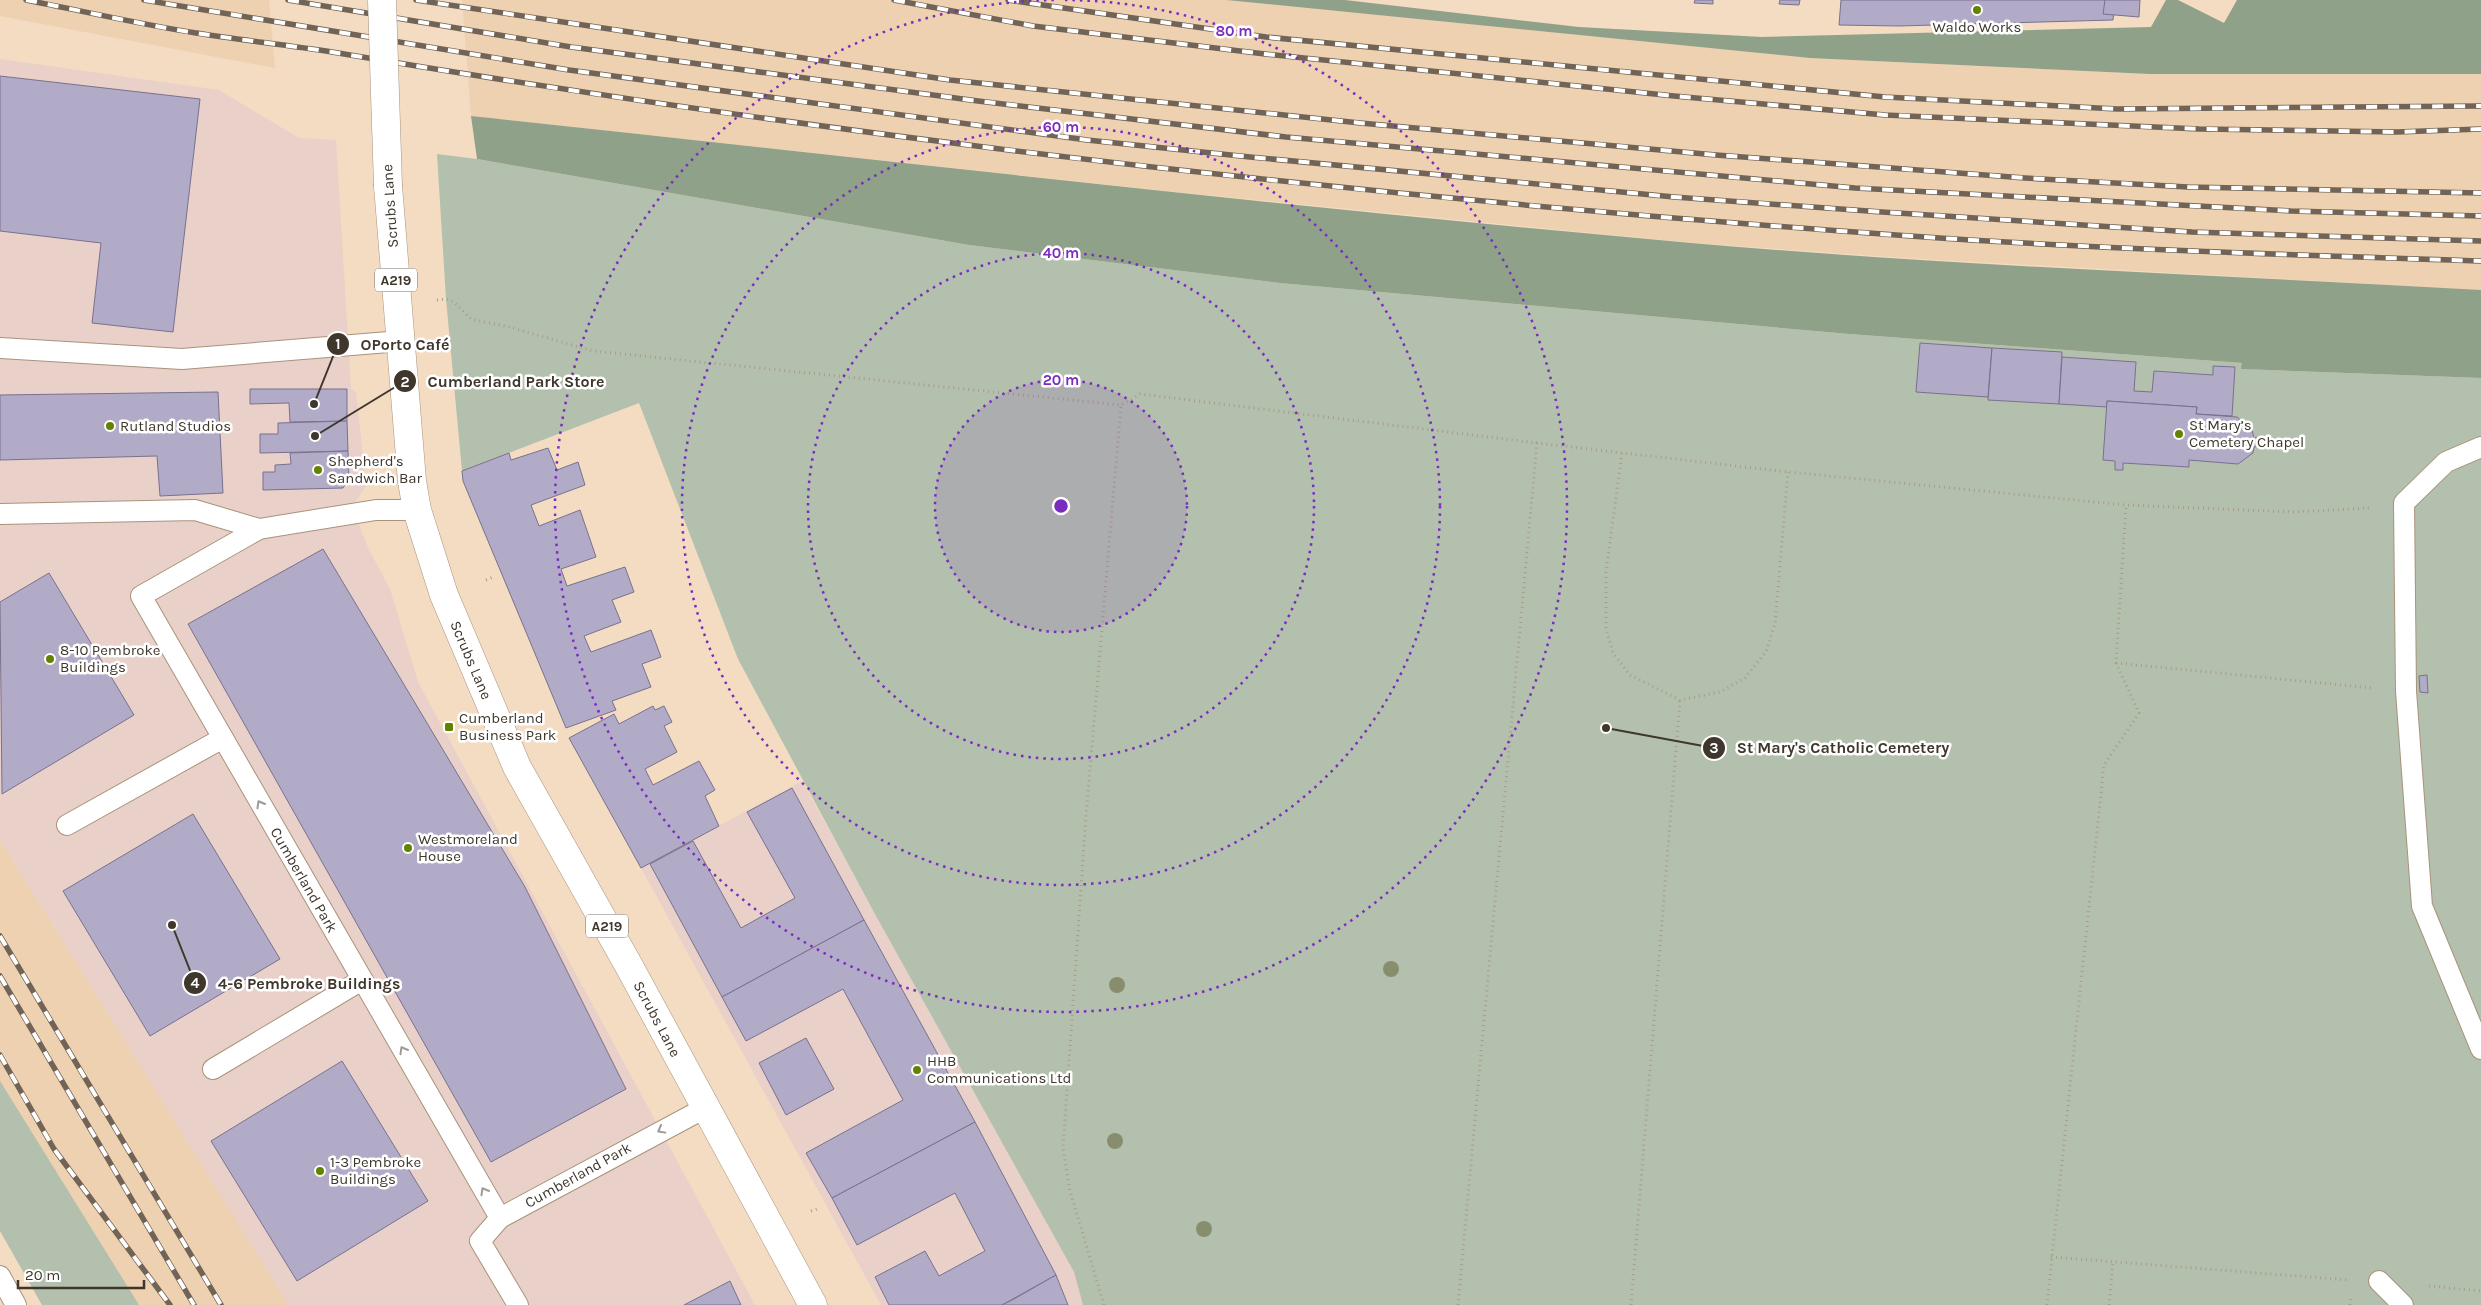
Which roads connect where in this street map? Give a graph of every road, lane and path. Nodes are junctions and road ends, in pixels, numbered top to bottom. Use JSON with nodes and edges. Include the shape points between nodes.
{"nodes":[{"id":1,"x":382,"y":0,"type":"edge"},
{"id":2,"x":437,"y":300,"type":"dead end"},
{"id":3,"x":401,"y":342,"type":"junction"},
{"id":4,"x":0,"y":348,"type":"edge"},
{"id":5,"x":1121,"y":405,"type":"junction"},
{"id":6,"x":1537,"y":444,"type":"junction"},
{"id":7,"x":2481,"y":447,"type":"edge"},
{"id":8,"x":1622,"y":453,"type":"junction"},
{"id":9,"x":1788,"y":472,"type":"junction"},
{"id":10,"x":2404,"y":503,"type":"junction"},
{"id":11,"x":2126,"y":505,"type":"junction"},
{"id":12,"x":417,"y":510,"type":"junction"},
{"id":13,"x":0,"y":514,"type":"edge"},
{"id":14,"x":259,"y":529,"type":"junction"},
{"id":15,"x":493,"y":577,"type":"dead end"},
{"id":16,"x":486,"y":580,"type":"dead end"},
{"id":17,"x":2116,"y":663,"type":"junction"},
{"id":18,"x":2406,"y":691,"type":"junction"},
{"id":19,"x":1680,"y":700,"type":"junction"},
{"id":20,"x":223,"y":738,"type":"junction"},
{"id":21,"x":67,"y":825,"type":"dead end"},
{"id":22,"x":362,"y":980,"type":"junction"},
{"id":23,"x":2481,"y":1050,"type":"edge"},
{"id":24,"x":213,"y":1069,"type":"dead end"},
{"id":25,"x":705,"y":1108,"type":"junction"},
{"id":26,"x":817,"y":1209,"type":"dead end"},
{"id":27,"x":811,"y":1211,"type":"dead end"},
{"id":28,"x":500,"y":1218,"type":"junction"},
{"id":29,"x":2051,"y":1257,"type":"junction"},
{"id":30,"x":2113,"y":1263,"type":"junction"},
{"id":31,"x":0,"y":1276,"type":"edge"},
{"id":32,"x":2379,"y":1282,"type":"junction"},
{"id":33,"x":2481,"y":1291,"type":"edge"},
{"id":34,"x":16,"y":1305,"type":"edge"},
{"id":35,"x":518,"y":1305,"type":"edge"},
{"id":36,"x":813,"y":1305,"type":"edge"},
{"id":37,"x":1104,"y":1305,"type":"edge"},
{"id":38,"x":1458,"y":1305,"type":"edge"},
{"id":39,"x":1630,"y":1305,"type":"edge"},
{"id":40,"x":2047,"y":1305,"type":"edge"},
{"id":41,"x":2109,"y":1305,"type":"edge"},
{"id":42,"x":2403,"y":1305,"type":"edge"}],
"edges":[{"from":1,"to":3,"type":"main road","name":"Scrubs Lane","number":"A219","bridge":true,"via":[[388,186]]},
{"from":2,"to":5,"type":"path","via":[[454,302],[471,319],[593,351]]},
{"from":3,"to":4,"type":"lane","via":[[182,359]]},
{"from":3,"to":12,"type":"main road","name":"Scrubs Lane","number":"A219"},
{"from":5,"to":6,"type":"path","via":[[1140,394]]},
{"from":5,"to":37,"type":"path","via":[[1086,816],[1063,1148],[1070,1191]]},
{"from":6,"to":8,"type":"path"},
{"from":6,"to":38,"type":"path"},
{"from":7,"to":10,"type":"lane","via":[[2446,462]]},
{"from":8,"to":9,"type":"path"},
{"from":8,"to":19,"type":"path","via":[[1606,572],[1606,628],[1613,653],[1630,675]]},
{"from":9,"to":11,"type":"path"},
{"from":9,"to":19,"type":"path","via":[[1776,624],[1766,652],[1745,678],[1720,692]]},
{"from":10,"to":11,"type":"path","via":[[2356,510],[2292,512]]},
{"from":10,"to":18,"type":"lane"},
{"from":11,"to":17,"type":"path"},
{"from":12,"to":14,"type":"lane","name":"Cumberland Park","via":[[376,510]]},
{"from":12,"to":25,"type":"main road","name":"Scrubs Lane","number":"A219","via":[[444,595],[517,767]]},
{"from":13,"to":14,"type":"lane","via":[[195,510]]},
{"from":14,"to":20,"type":"lane","name":"Cumberland Park","via":[[141,596]]},
{"from":15,"to":16,"type":"path"},
{"from":17,"to":18,"type":"path"},
{"from":17,"to":29,"type":"path","via":[[2139,713],[2104,765]]},
{"from":18,"to":23,"type":"lane","via":[[2422,906]]},
{"from":19,"to":39,"type":"path"},
{"from":20,"to":21,"type":"lane"},
{"from":22,"to":20,"type":"lane","name":"Cumberland Park","one_way":true},
{"from":22,"to":24,"type":"lane"},
{"from":28,"to":22,"type":"lane","name":"Cumberland Park","one_way":true},
{"from":25,"to":28,"type":"lane","name":"Cumberland Park","one_way":true},
{"from":25,"to":36,"type":"main road","name":"Scrubs Lane","number":"A219"},
{"from":26,"to":27,"type":"path"},
{"from":28,"to":35,"type":"lane","via":[[480,1241]]},
{"from":29,"to":30,"type":"path"},
{"from":29,"to":40,"type":"path"},
{"from":30,"to":32,"type":"path"},
{"from":30,"to":41,"type":"path"},
{"from":31,"to":34,"type":"lane"},
{"from":32,"to":33,"type":"path"},
{"from":32,"to":42,"type":"lane"}]}
